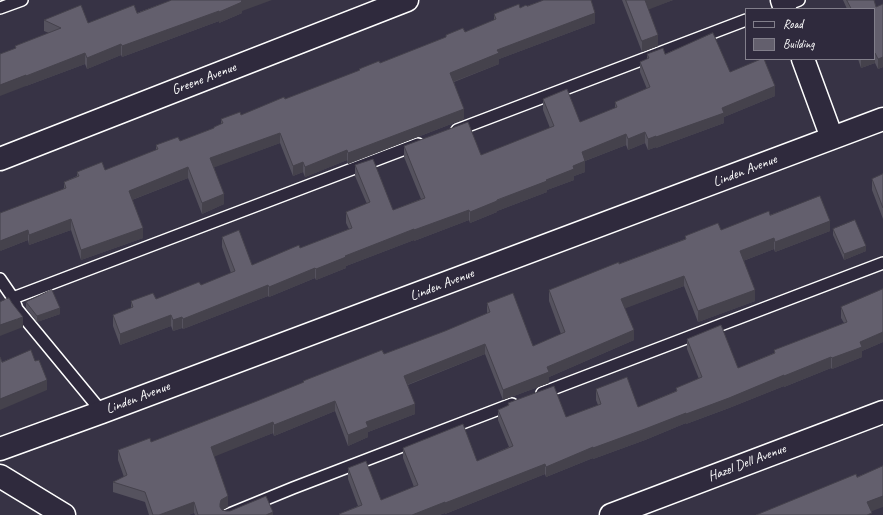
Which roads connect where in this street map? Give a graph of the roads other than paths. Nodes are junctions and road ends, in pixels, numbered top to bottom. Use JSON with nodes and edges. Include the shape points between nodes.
{"nodes":[{"id":1,"x":22,"y":0,"type":"edge"},
{"id":2,"x":407,"y":0,"type":"edge"},
{"id":3,"x":0,"y":8,"type":"edge"},
{"id":4,"x":745,"y":20,"type":"edge"},
{"id":5,"x":803,"y":60,"type":"edge"},
{"id":6,"x":883,"y":119,"type":"edge"},
{"id":7,"x":447,"y":133,"type":"edge"},
{"id":8,"x":832,"y":138,"type":"junction"},
{"id":9,"x":424,"y":142,"type":"edge"},
{"id":10,"x":0,"y":159,"type":"edge"},
{"id":11,"x":883,"y":263,"type":"edge"},
{"id":12,"x":0,"y":279,"type":"edge"},
{"id":13,"x":13,"y":298,"type":"junction"},
{"id":14,"x":102,"y":412,"type":"junction"},
{"id":15,"x":883,"y":412,"type":"edge"},
{"id":16,"x":0,"y":449,"type":"edge"},
{"id":17,"x":0,"y":476,"type":"edge"},
{"id":18,"x":64,"y":515,"type":"edge"},
{"id":19,"x":226,"y":515,"type":"edge"},
{"id":20,"x":611,"y":515,"type":"edge"}],
"edges":[{"from":1,"to":3,"type":"lane"},
{"from":2,"to":10,"type":"street","name":"Greene Avenue"},
{"from":4,"to":7,"type":"lane"},
{"from":5,"to":8,"type":"street"},
{"from":6,"to":8,"type":"street","name":"Linden Avenue"},
{"from":8,"to":14,"type":"street","name":"Linden Avenue"},
{"from":9,"to":13,"type":"lane"},
{"from":11,"to":19,"type":"lane"},
{"from":12,"to":13,"type":"lane"},
{"from":13,"to":14,"type":"lane","via":[[16,309]]},
{"from":14,"to":16,"type":"street","name":"Linden Avenue"},
{"from":15,"to":20,"type":"street","name":"Hazel Dell Avenue"},
{"from":17,"to":18,"type":"street"}]}
